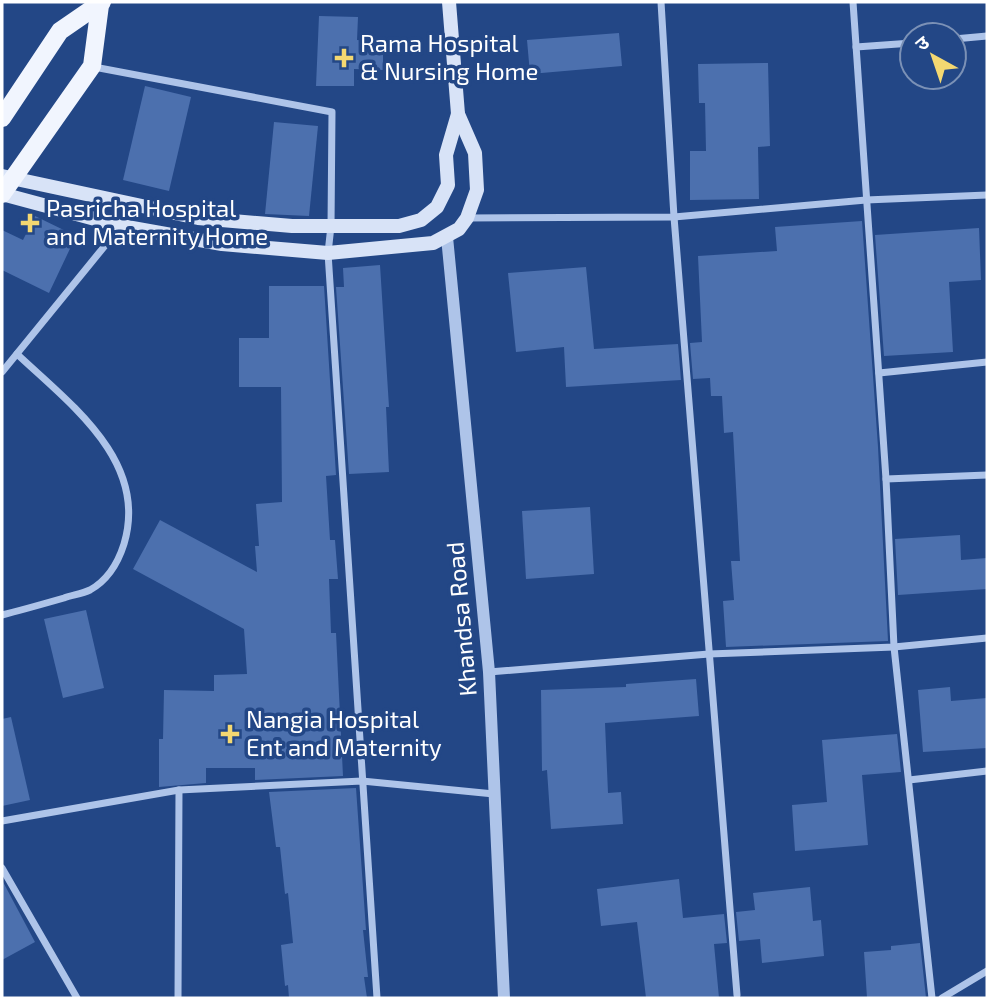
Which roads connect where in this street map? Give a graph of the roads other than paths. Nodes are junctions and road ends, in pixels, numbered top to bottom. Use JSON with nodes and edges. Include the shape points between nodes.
{"nodes":[{"id":1,"x":449,"y":2,"type":"edge"},
{"id":2,"x":661,"y":2,"type":"edge"},
{"id":3,"x":853,"y":2,"type":"edge"},
{"id":4,"x":101,"y":3,"type":"edge"},
{"id":5,"x":987,"y":36,"type":"edge"},
{"id":6,"x":968,"y":38,"type":"edge"},
{"id":7,"x":898,"y":44,"type":"edge"},
{"id":8,"x":856,"y":47,"type":"junction"},
{"id":9,"x":92,"y":66,"type":"junction"},
{"id":10,"x":458,"y":114,"type":"junction"},
{"id":11,"x":2,"y":118,"type":"edge"},
{"id":12,"x":4,"y":186,"type":"edge"},
{"id":13,"x":987,"y":195,"type":"edge"},
{"id":14,"x":866,"y":200,"type":"junction"},
{"id":15,"x":674,"y":217,"type":"junction"},
{"id":16,"x":467,"y":218,"type":"junction"},
{"id":17,"x":121,"y":226,"type":"junction"},
{"id":18,"x":331,"y":226,"type":"junction"},
{"id":19,"x":447,"y":237,"type":"junction"},
{"id":20,"x":328,"y":253,"type":"junction"},
{"id":21,"x":17,"y":354,"type":"junction"},
{"id":22,"x":987,"y":362,"type":"edge"},
{"id":23,"x":2,"y":372,"type":"edge"},
{"id":24,"x":879,"y":373,"type":"junction"},
{"id":25,"x":987,"y":475,"type":"edge"},
{"id":26,"x":886,"y":479,"type":"junction"},
{"id":27,"x":2,"y":615,"type":"edge"},
{"id":28,"x":987,"y":638,"type":"edge"},
{"id":29,"x":894,"y":647,"type":"junction"},
{"id":30,"x":709,"y":654,"type":"junction"},
{"id":31,"x":489,"y":672,"type":"junction"},
{"id":32,"x":987,"y":771,"type":"edge"},
{"id":33,"x":909,"y":780,"type":"junction"},
{"id":34,"x":362,"y":781,"type":"junction"},
{"id":35,"x":178,"y":790,"type":"junction"},
{"id":36,"x":494,"y":794,"type":"junction"},
{"id":37,"x":2,"y":821,"type":"edge"},
{"id":38,"x":2,"y":868,"type":"edge"},
{"id":39,"x":987,"y":971,"type":"edge"},
{"id":40,"x":737,"y":995,"type":"dead end"},
{"id":41,"x":77,"y":998,"type":"edge"},
{"id":42,"x":178,"y":998,"type":"edge"},
{"id":43,"x":377,"y":998,"type":"edge"},
{"id":44,"x":504,"y":998,"type":"edge"},
{"id":45,"x":932,"y":998,"type":"edge"},
{"id":46,"x":942,"y":998,"type":"edge"}],
"edges":[{"from":1,"to":10,"type":"main road"},
{"from":2,"to":15,"type":"street"},
{"from":3,"to":8,"type":"street"},
{"from":4,"to":9,"type":"main road"},
{"from":4,"to":11,"type":"main road","via":[[60,31]]},
{"from":5,"to":6,"type":"street"},
{"from":7,"to":8,"type":"street"},
{"from":8,"to":14,"type":"street"},
{"from":9,"to":12,"type":"main road"},
{"from":9,"to":18,"type":"street","via":[[332,112]]},
{"from":10,"to":16,"type":"main road","via":[[477,169],[477,190]]},
{"from":10,"to":18,"type":"main road","via":[[446,156],[448,185],[437,207],[421,220],[400,226]]},
{"from":12,"to":17,"type":"main road"},
{"from":12,"to":18,"type":"main road","via":[[198,218]]},
{"from":13,"to":14,"type":"street"},
{"from":14,"to":15,"type":"street"},
{"from":14,"to":24,"type":"street"},
{"from":15,"to":16,"type":"street"},
{"from":15,"to":30,"type":"street"},
{"from":16,"to":19,"type":"main road"},
{"from":17,"to":20,"type":"main road","via":[[222,243]]},
{"from":17,"to":21,"type":"street"},
{"from":18,"to":20,"type":"street"},
{"from":19,"to":20,"type":"main road","via":[[433,243]]},
{"from":19,"to":31,"type":"street","name":"Khandsa Road"},
{"from":20,"to":34,"type":"street"},
{"from":21,"to":23,"type":"street"},
{"from":21,"to":27,"type":"street","via":[[95,428],[119,465],[128,504],[127,535],[108,577],[89,591]]},
{"from":22,"to":24,"type":"street"},
{"from":24,"to":26,"type":"street"},
{"from":25,"to":26,"type":"street"},
{"from":26,"to":29,"type":"street"},
{"from":28,"to":29,"type":"street"},
{"from":29,"to":30,"type":"street"},
{"from":29,"to":33,"type":"street"},
{"from":30,"to":31,"type":"street"},
{"from":30,"to":40,"type":"street"},
{"from":31,"to":36,"type":"street","name":"Khandsa Road"},
{"from":32,"to":33,"type":"street"},
{"from":33,"to":45,"type":"street"},
{"from":34,"to":35,"type":"street"},
{"from":34,"to":36,"type":"street"},
{"from":34,"to":43,"type":"street"},
{"from":35,"to":37,"type":"street"},
{"from":35,"to":42,"type":"street"},
{"from":36,"to":44,"type":"street","name":"Khandsa Road"},
{"from":38,"to":41,"type":"street"},
{"from":39,"to":46,"type":"street"}]}
